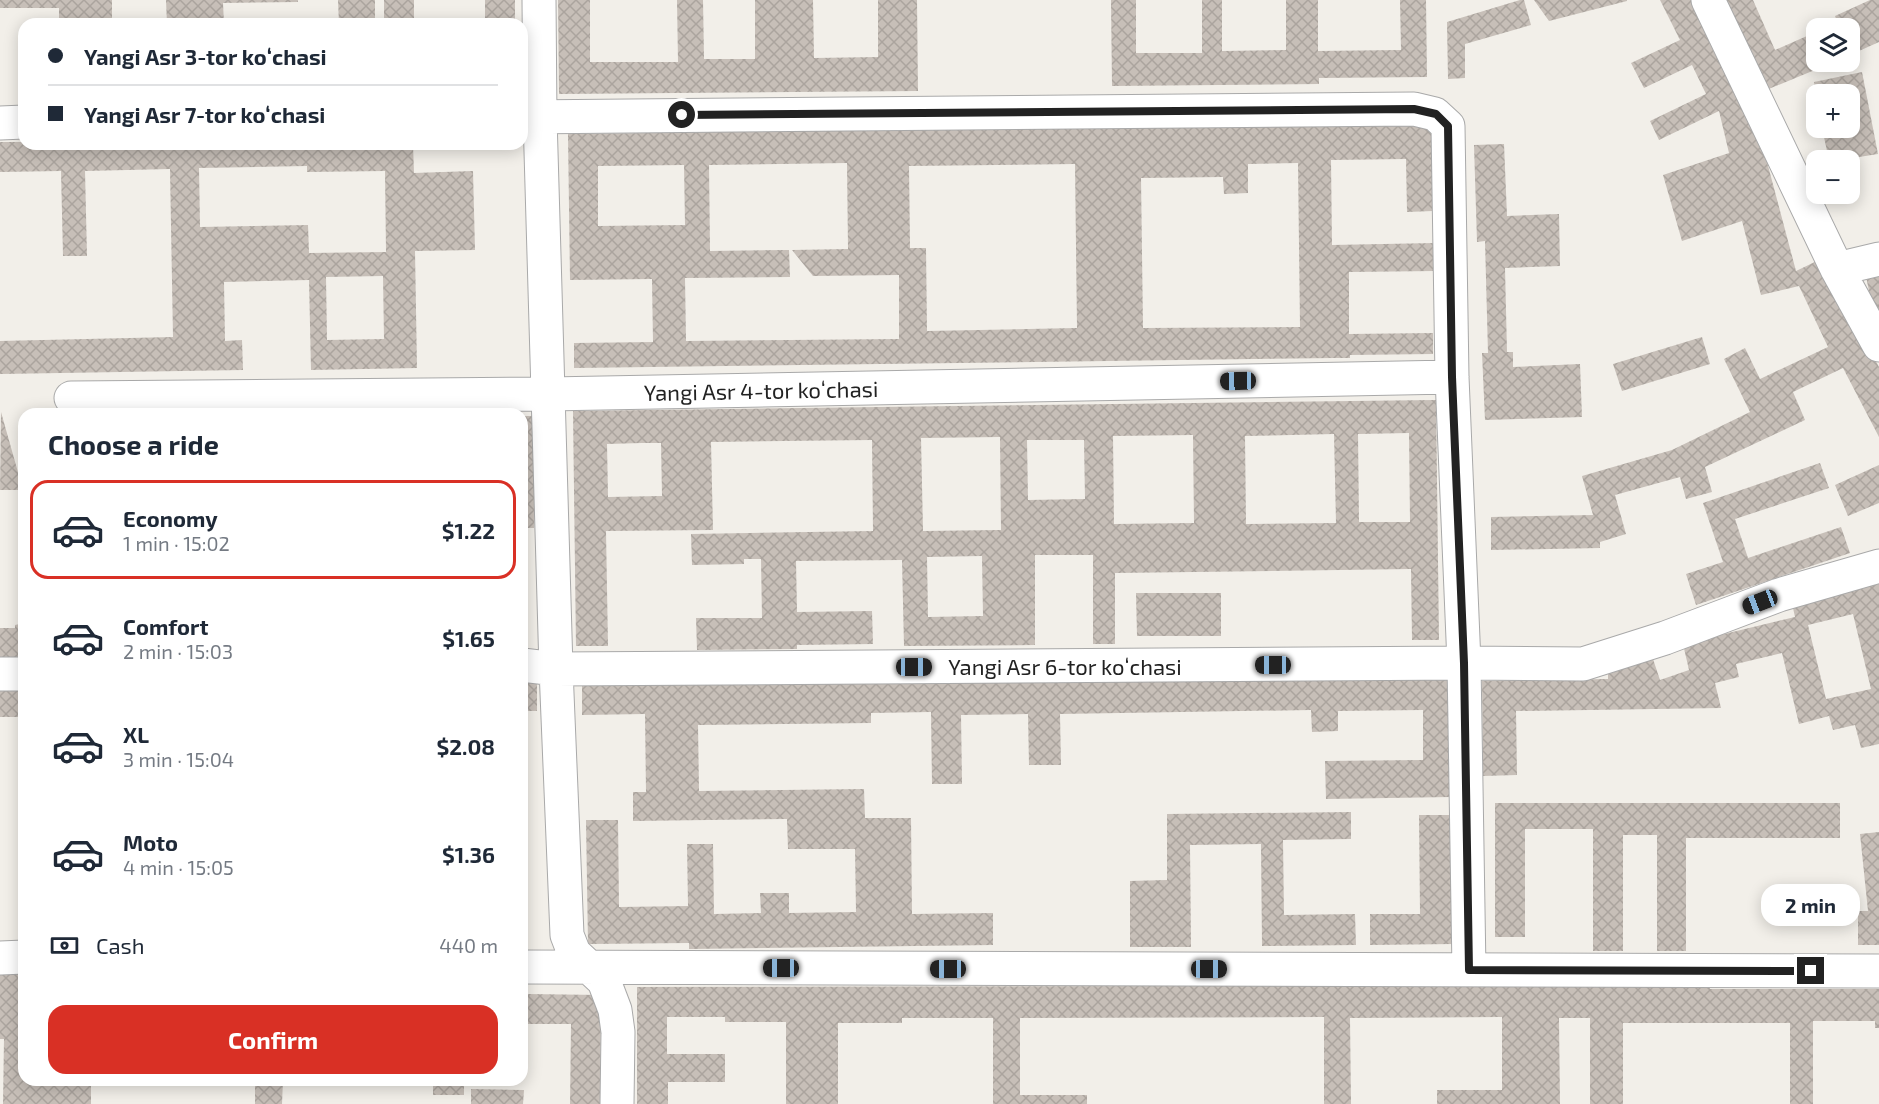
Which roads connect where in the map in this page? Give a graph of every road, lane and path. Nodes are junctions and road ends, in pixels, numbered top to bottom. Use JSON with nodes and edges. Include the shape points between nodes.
{"nodes":[{"id":1,"x":538,"y":0,"type":"edge"},
{"id":2,"x":1708,"y":0,"type":"edge"},
{"id":3,"x":531,"y":117,"type":"edge"},
{"id":4,"x":18,"y":122,"type":"edge"},
{"id":5,"x":0,"y":123,"type":"edge"},
{"id":6,"x":1879,"y":259,"type":"edge"},
{"id":7,"x":1837,"y":269,"type":"junction"},
{"id":8,"x":1879,"y":345,"type":"edge"},
{"id":9,"x":1452,"y":377,"type":"junction"},
{"id":10,"x":549,"y":394,"type":"junction"},
{"id":11,"x":71,"y":398,"type":"dead end"},
{"id":12,"x":1879,"y":566,"type":"edge"},
{"id":13,"x":1464,"y":663,"type":"junction"},
{"id":14,"x":528,"y":665,"type":"edge"},
{"id":15,"x":556,"y":669,"type":"junction"},
{"id":16,"x":0,"y":674,"type":"edge"},
{"id":17,"x":18,"y":674,"type":"edge"},
{"id":18,"x":18,"y":957,"type":"edge"},
{"id":19,"x":0,"y":958,"type":"edge"},
{"id":20,"x":528,"y":967,"type":"edge"},
{"id":21,"x":590,"y":967,"type":"junction"},
{"id":22,"x":1469,"y":970,"type":"junction"},
{"id":23,"x":1879,"y":971,"type":"edge"},
{"id":24,"x":617,"y":1104,"type":"edge"}],
"edges":[{"from":1,"to":3,"type":"street"},
{"from":2,"to":7,"type":"street"},
{"from":3,"to":9,"type":"street","via":[[1414,109],[1436,114],[1448,126]]},
{"from":3,"to":10,"type":"street"},
{"from":4,"to":5,"type":"street"},
{"from":6,"to":7,"type":"street"},
{"from":7,"to":8,"type":"street"},
{"from":9,"to":10,"type":"street","name":"Yangi Asr 4-tor koʻchasi"},
{"from":9,"to":13,"type":"street"},
{"from":10,"to":11,"type":"street","name":"Yangi Asr 4-tor koʻchasi"},
{"from":10,"to":15,"type":"street"},
{"from":12,"to":13,"type":"street","name":"Yangi Asr 6-tor koʻchasi","via":[[1779,595],[1583,664]]},
{"from":13,"to":15,"type":"street","name":"Yangi Asr 6-tor koʻchasi"},
{"from":13,"to":22,"type":"street"},
{"from":14,"to":15,"type":"street","name":"Yangi Asr 6-tor koʻchasi"},
{"from":15,"to":21,"type":"street","via":[[567,934],[574,953]]},
{"from":16,"to":17,"type":"street"},
{"from":18,"to":19,"type":"street"},
{"from":20,"to":21,"type":"street"},
{"from":21,"to":22,"type":"street"},
{"from":21,"to":24,"type":"street","via":[[604,981],[615,1010]]},
{"from":22,"to":23,"type":"street"}]}
